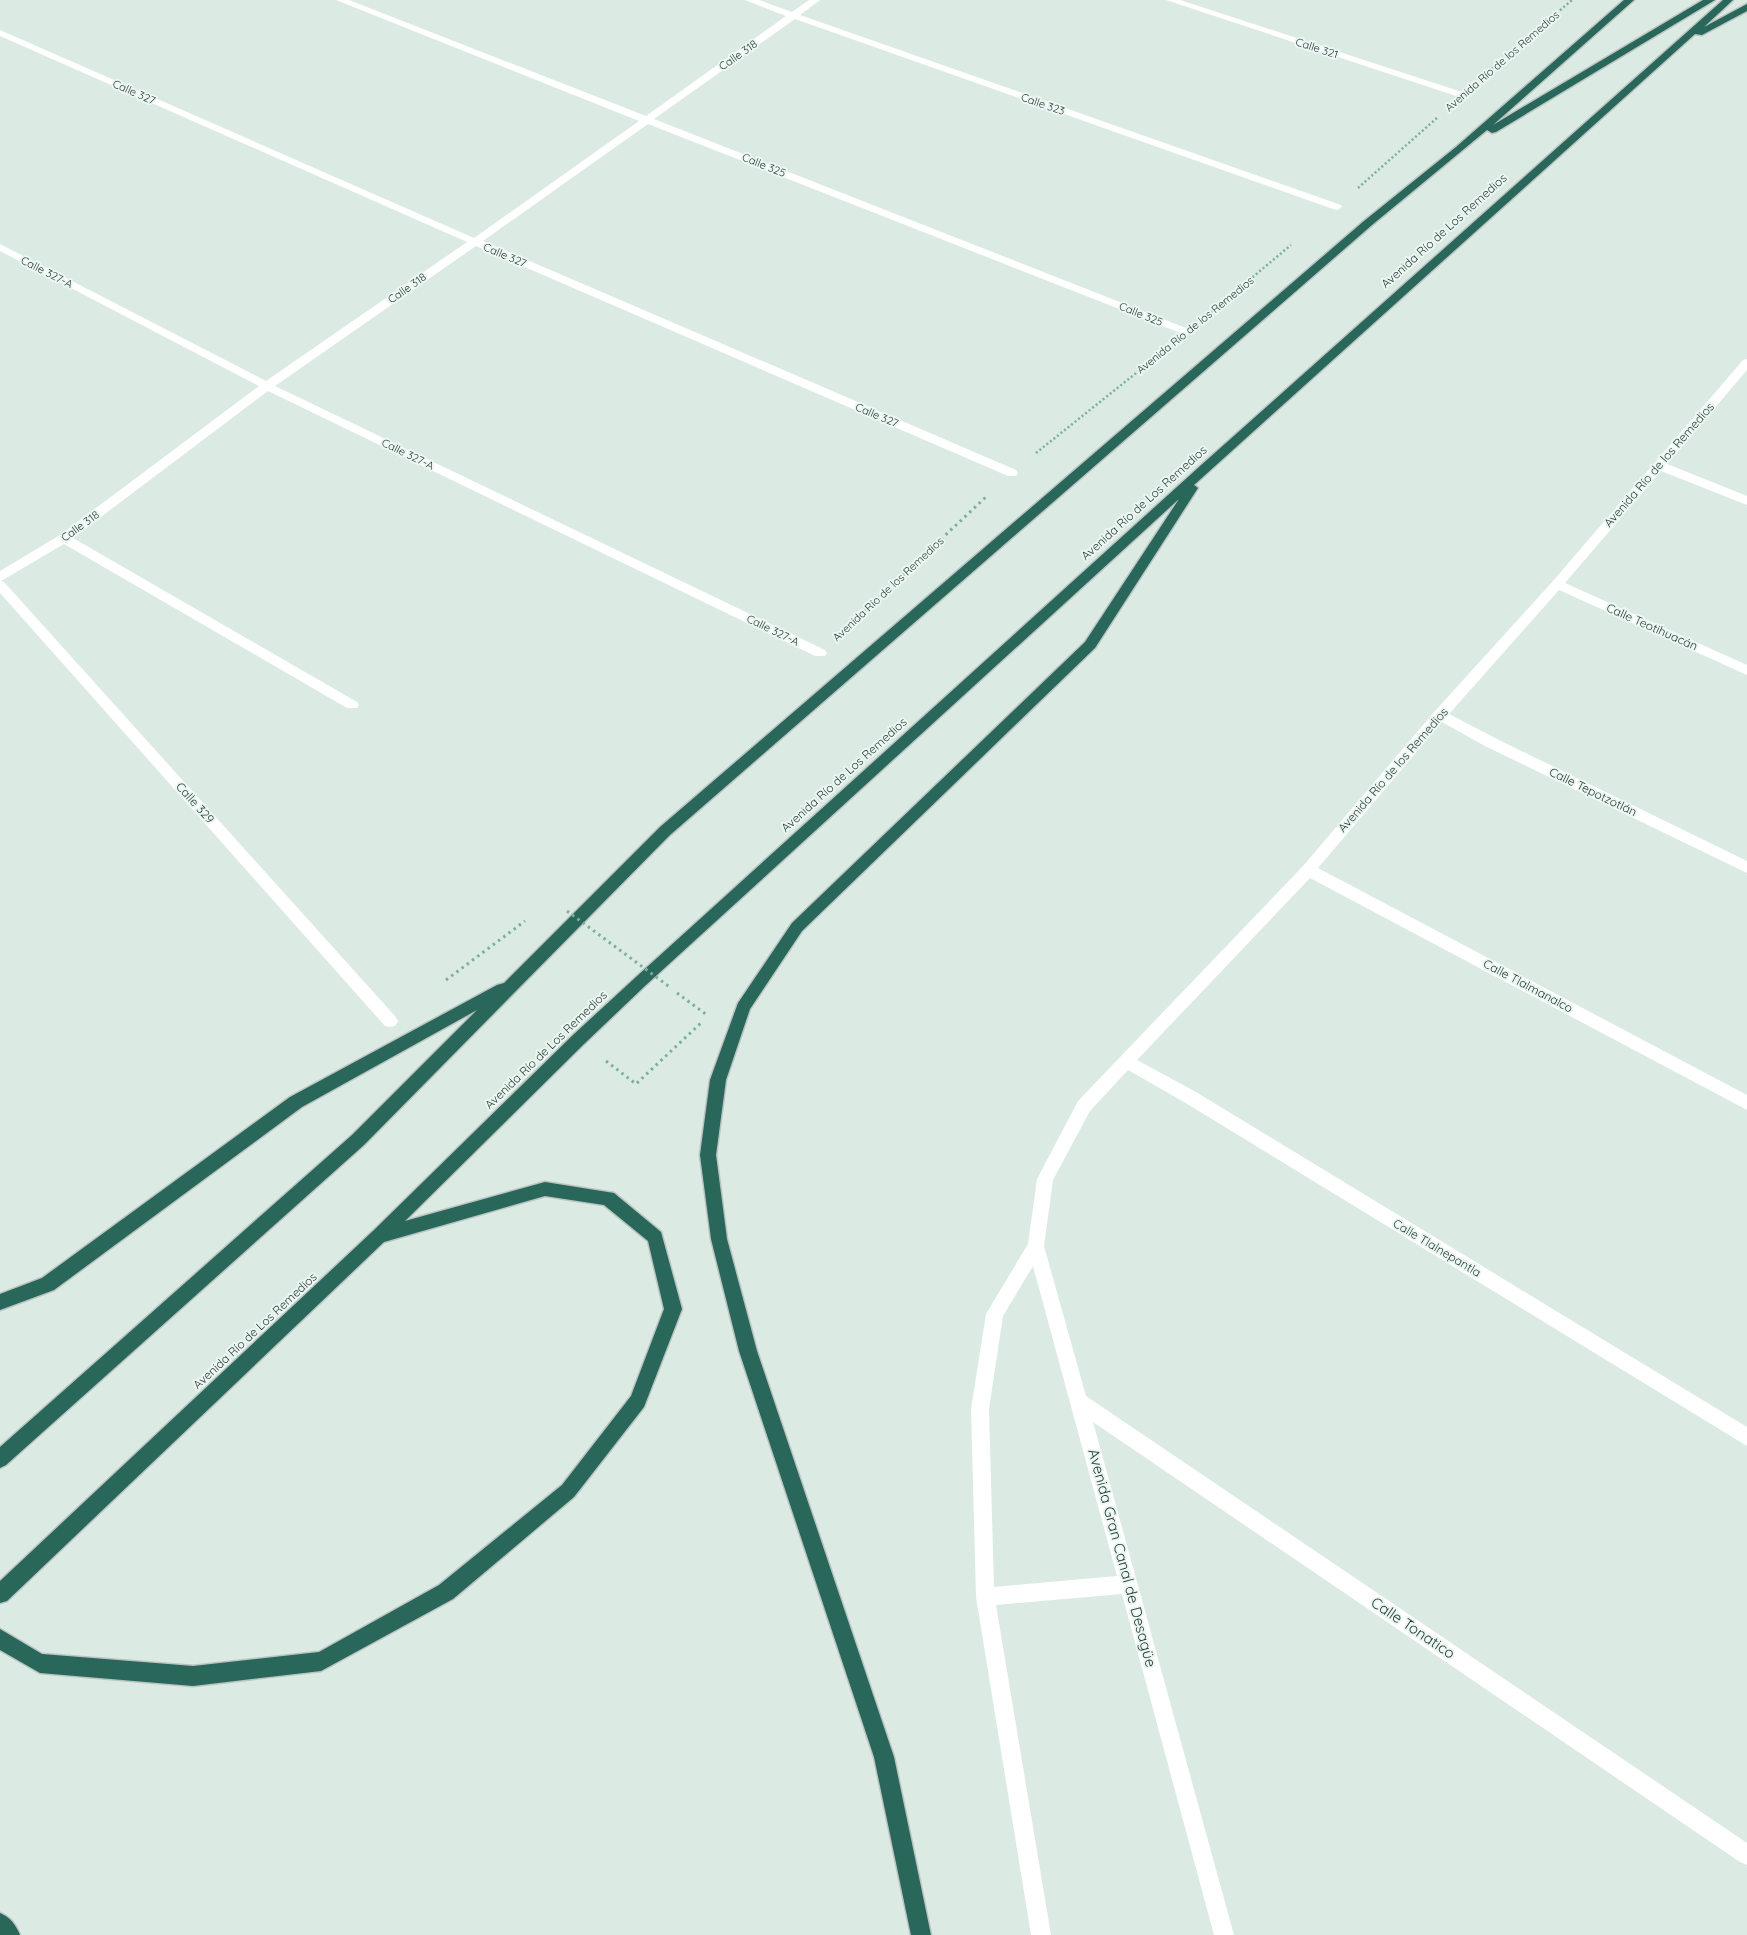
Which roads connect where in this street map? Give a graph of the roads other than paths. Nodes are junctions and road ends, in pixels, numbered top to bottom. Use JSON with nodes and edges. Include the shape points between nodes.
{"nodes":[{"id":1,"x":341,"y":0,"type":"edge"},
{"id":2,"x":750,"y":0,"type":"edge"},
{"id":3,"x":815,"y":0,"type":"edge"},
{"id":4,"x":1171,"y":0,"type":"edge"},
{"id":5,"x":1629,"y":0,"type":"edge"},
{"id":6,"x":1710,"y":0,"type":"edge"},
{"id":7,"x":1728,"y":0,"type":"edge"},
{"id":8,"x":1747,"y":7,"type":"edge"},
{"id":9,"x":793,"y":16,"type":"junction"},
{"id":10,"x":0,"y":33,"type":"edge"},
{"id":11,"x":1676,"y":45,"type":"junction"},
{"id":12,"x":1462,"y":95,"type":"road end"},
{"id":13,"x":647,"y":119,"type":"junction"},
{"id":14,"x":1460,"y":149,"type":"junction"},
{"id":15,"x":1337,"y":207,"type":"road end"},
{"id":16,"x":475,"y":242,"type":"junction"},
{"id":17,"x":0,"y":247,"type":"edge"},
{"id":18,"x":1187,"y":332,"type":"road end"},
{"id":19,"x":1747,"y":363,"type":"edge"},
{"id":20,"x":267,"y":386,"type":"junction"},
{"id":21,"x":1658,"y":465,"type":"junction"},
{"id":22,"x":1203,"y":470,"type":"junction"},
{"id":23,"x":1012,"y":473,"type":"road end"},
{"id":24,"x":1747,"y":501,"type":"edge"},
{"id":25,"x":64,"y":538,"type":"junction"},
{"id":26,"x":0,"y":577,"type":"edge"},
{"id":27,"x":1557,"y":584,"type":"junction"},
{"id":28,"x":0,"y":585,"type":"edge"},
{"id":29,"x":820,"y":653,"type":"road end"},
{"id":30,"x":1747,"y":670,"type":"edge"},
{"id":31,"x":352,"y":705,"type":"dead end"},
{"id":32,"x":1440,"y":715,"type":"junction"},
{"id":33,"x":1747,"y":866,"type":"edge"},
{"id":34,"x":1308,"y":870,"type":"junction"},
{"id":35,"x":518,"y":980,"type":"junction"},
{"id":36,"x":390,"y":1021,"type":"dead end"},
{"id":37,"x":1125,"y":1061,"type":"junction"},
{"id":38,"x":1747,"y":1103,"type":"edge"},
{"id":39,"x":1045,"y":1179,"type":"joint"},
{"id":40,"x":380,"y":1235,"type":"junction"},
{"id":41,"x":1036,"y":1246,"type":"junction"},
{"id":42,"x":0,"y":1302,"type":"edge"},
{"id":43,"x":1079,"y":1402,"type":"junction"},
{"id":44,"x":1747,"y":1437,"type":"edge"},
{"id":45,"x":0,"y":1459,"type":"edge"},
{"id":46,"x":1129,"y":1584,"type":"junction"},
{"id":47,"x":0,"y":1594,"type":"edge"},
{"id":48,"x":985,"y":1597,"type":"junction"},
{"id":49,"x":0,"y":1639,"type":"edge"},
{"id":50,"x":1747,"y":1855,"type":"edge"},
{"id":51,"x":0,"y":1923,"type":"edge"},
{"id":52,"x":10,"y":1935,"type":"edge"},
{"id":53,"x":921,"y":1935,"type":"edge"},
{"id":54,"x":1041,"y":1935,"type":"edge"},
{"id":55,"x":1224,"y":1935,"type":"edge"}],
"edges":[{"from":1,"to":13,"type":"street","name":"Calle 325"},
{"from":2,"to":9,"type":"street","name":"Calle 323"},
{"from":3,"to":9,"type":"street","name":"Calle 318"},
{"from":4,"to":12,"type":"street","name":"Calle 321"},
{"from":5,"to":14,"type":"highway"},
{"from":6,"to":14,"type":"highway"},
{"from":7,"to":11,"type":"highway","name":"Avenida Río de Los Remedios"},
{"from":8,"to":11,"type":"highway"},
{"from":9,"to":13,"type":"street","name":"Calle 318"},
{"from":9,"to":15,"type":"street","name":"Calle 323"},
{"from":10,"to":16,"type":"street","name":"Calle 327"},
{"from":11,"to":22,"type":"highway","name":"Avenida Río de Los Remedios"},
{"from":13,"to":16,"type":"street","name":"Calle 318"},
{"from":13,"to":18,"type":"street","name":"Calle 325"},
{"from":14,"to":35,"type":"highway","via":[[1368,223],[666,831]]},
{"from":16,"to":20,"type":"street","name":"Calle 318"},
{"from":16,"to":23,"type":"street","name":"Calle 327"},
{"from":17,"to":20,"type":"street","name":"Calle 327-A"},
{"from":19,"to":21,"type":"street","name":"Avenida Río de los Remedios"},
{"from":20,"to":25,"type":"street","name":"Calle 318"},
{"from":20,"to":29,"type":"street","name":"Calle 327-A"},
{"from":21,"to":24,"type":"street"},
{"from":21,"to":27,"type":"street","name":"Avenida Río de los Remedios"},
{"from":22,"to":40,"type":"highway","name":"Avenida Río de Los Remedios","via":[[641,981]]},
{"from":22,"to":53,"type":"highway","via":[[1090,645],[797,927],[743,1007],[718,1080],[708,1155],[719,1240],[748,1351],[884,1757]]},
{"from":25,"to":26,"type":"street","name":"Calle 318"},
{"from":25,"to":31,"type":"street"},
{"from":27,"to":30,"type":"street","name":"Calle Teotihuacán"},
{"from":27,"to":32,"type":"street","name":"Avenida Río de los Remedios"},
{"from":28,"to":36,"type":"street","name":"Calle 329"},
{"from":32,"to":33,"type":"street","name":"Calle Tepotzotlán"},
{"from":32,"to":34,"type":"street","name":"Avenida Río de los Remedios"},
{"from":34,"to":37,"type":"street","name":"Avenida Río de los Remedios"},
{"from":34,"to":38,"type":"street","name":"Calle Tlalmanalco"},
{"from":35,"to":42,"type":"highway","via":[[296,1102],[48,1284]]},
{"from":35,"to":45,"type":"highway","via":[[358,1140]]},
{"from":37,"to":39,"type":"street","name":"Avenida Río de los Remedios","via":[[1084,1106]]},
{"from":37,"to":44,"type":"street","name":"Calle Tlalnepantla"},
{"from":39,"to":41,"type":"street","name":"Avenida Gran Canal de Desagüe"},
{"from":40,"to":47,"type":"highway","name":"Avenida Río de Los Remedios"},
{"from":40,"to":49,"type":"highway","via":[[545,1189],[608,1198],[655,1237],[673,1309],[638,1402],[568,1491],[446,1592],[321,1661],[193,1676],[40,1663]]},
{"from":41,"to":43,"type":"street","name":"Avenida Gran Canal de Desagüe"},
{"from":41,"to":48,"type":"street","via":[[995,1314],[980,1409]]},
{"from":43,"to":46,"type":"street","name":"Avenida Gran Canal de Desagüe"},
{"from":43,"to":50,"type":"street","name":"Calle Tonatico"},
{"from":46,"to":48,"type":"street"},
{"from":46,"to":55,"type":"street","name":"Avenida Gran Canal de Desagüe"},
{"from":48,"to":54,"type":"street"},
{"from":51,"to":52,"type":"highway"}]}
